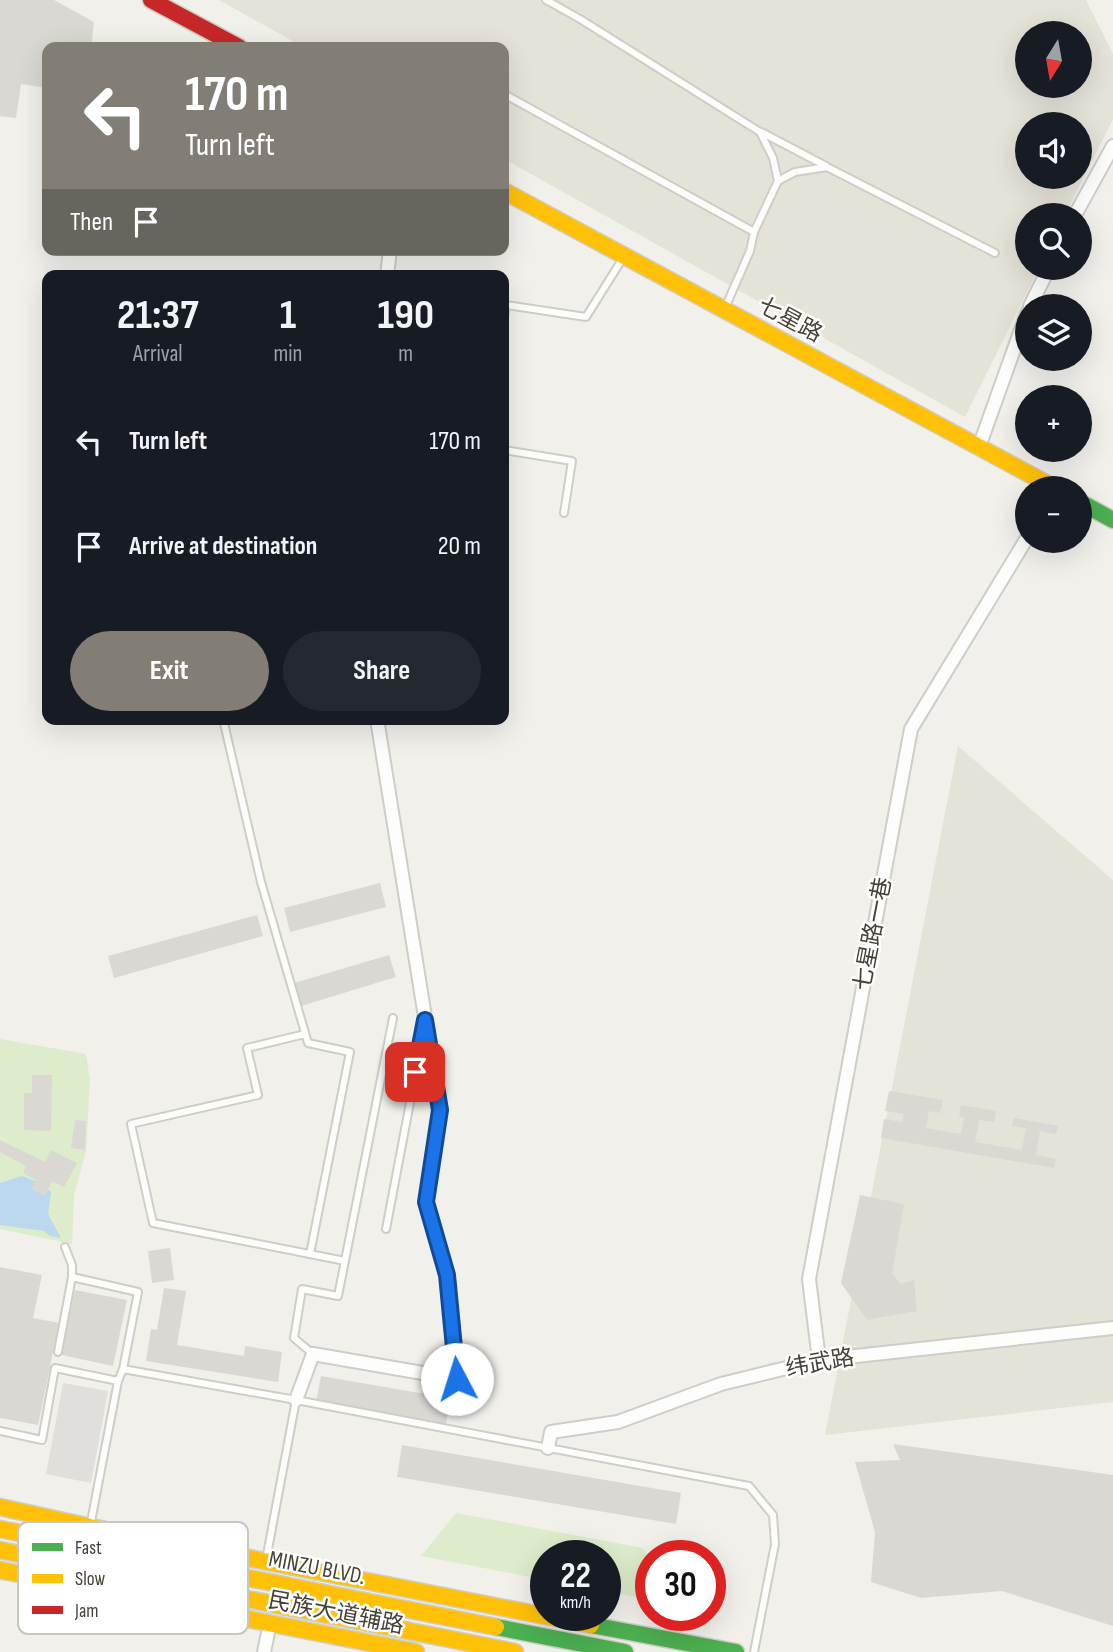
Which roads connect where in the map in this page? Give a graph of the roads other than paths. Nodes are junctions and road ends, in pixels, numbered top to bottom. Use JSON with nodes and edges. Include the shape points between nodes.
{"nodes":[{"id":1,"x":151,"y":0,"type":"edge"},
{"id":2,"x":546,"y":0,"type":"edge"},
{"id":3,"x":230,"y":42,"type":"edge"},
{"id":4,"x":509,"y":97,"type":"edge"},
{"id":5,"x":747,"y":124,"type":"junction"},
{"id":6,"x":1113,"y":146,"type":"edge"},
{"id":7,"x":827,"y":167,"type":"junction"},
{"id":8,"x":778,"y":181,"type":"junction"},
{"id":9,"x":509,"y":194,"type":"edge"},
{"id":10,"x":1082,"y":203,"type":"edge"},
{"id":11,"x":754,"y":232,"type":"junction"},
{"id":12,"x":995,"y":253,"type":"dead end"},
{"id":13,"x":624,"y":256,"type":"junction"},
{"id":14,"x":509,"y":305,"type":"edge"},
{"id":15,"x":724,"y":310,"type":"junction"},
{"id":16,"x":1015,"y":346,"type":"edge"},
{"id":17,"x":979,"y":447,"type":"junction"},
{"id":18,"x":509,"y":451,"type":"edge"},
{"id":19,"x":1033,"y":476,"type":"edge"},
{"id":20,"x":1092,"y":509,"type":"edge"},
{"id":21,"x":564,"y":513,"type":"dead end"},
{"id":22,"x":1113,"y":520,"type":"edge"},
{"id":23,"x":1018,"y":553,"type":"edge"},
{"id":24,"x":224,"y":725,"type":"edge"},
{"id":25,"x":378,"y":725,"type":"edge"},
{"id":26,"x":393,"y":1018,"type":"dead end"},
{"id":27,"x":425,"y":1020,"type":"junction"},
{"id":28,"x":305,"y":1034,"type":"junction"},
{"id":29,"x":386,"y":1228,"type":"dead end"},
{"id":30,"x":65,"y":1247,"type":"dead end"},
{"id":31,"x":310,"y":1254,"type":"junction"},
{"id":32,"x":345,"y":1261,"type":"junction"},
{"id":33,"x":72,"y":1277,"type":"junction"},
{"id":34,"x":1113,"y":1328,"type":"edge"},
{"id":35,"x":58,"y":1352,"type":"dead end"},
{"id":36,"x":313,"y":1354,"type":"junction"},
{"id":37,"x":819,"y":1360,"type":"junction"},
{"id":38,"x":123,"y":1369,"type":"junction"},
{"id":39,"x":118,"y":1381,"type":"junction"},
{"id":40,"x":296,"y":1400,"type":"junction"},
{"id":41,"x":0,"y":1431,"type":"edge"},
{"id":42,"x":548,"y":1448,"type":"junction"},
{"id":43,"x":0,"y":1507,"type":"edge"},
{"id":44,"x":68,"y":1522,"type":"edge"},
{"id":45,"x":91,"y":1522,"type":"edge"},
{"id":46,"x":0,"y":1523,"type":"edge"},
{"id":47,"x":0,"y":1529,"type":"edge"},
{"id":48,"x":18,"y":1532,"type":"joint"},
{"id":49,"x":0,"y":1550,"type":"edge"},
{"id":50,"x":18,"y":1554,"type":"edge"},
{"id":51,"x":248,"y":1558,"type":"edge"},
{"id":52,"x":266,"y":1562,"type":"junction"},
{"id":53,"x":0,"y":1570,"type":"edge"},
{"id":54,"x":18,"y":1574,"type":"edge"},
{"id":55,"x":248,"y":1577,"type":"edge"},
{"id":56,"x":248,"y":1599,"type":"edge"},
{"id":57,"x":248,"y":1619,"type":"edge"},
{"id":58,"x":270,"y":1623,"type":"junction"},
{"id":59,"x":264,"y":1652,"type":"edge"},
{"id":60,"x":416,"y":1652,"type":"edge"},
{"id":61,"x":515,"y":1652,"type":"edge"},
{"id":62,"x":625,"y":1652,"type":"edge"},
{"id":63,"x":736,"y":1652,"type":"edge"},
{"id":64,"x":754,"y":1652,"type":"edge"}],
"edges":[{"from":1,"to":3,"type":"main road"},
{"from":2,"to":5,"type":"lane"},
{"from":4,"to":11,"type":"lane"},
{"from":5,"to":7,"type":"lane"},
{"from":5,"to":8,"type":"lane","via":[[760,132],[774,158]]},
{"from":6,"to":10,"type":"street"},
{"from":7,"to":8,"type":"lane","via":[[795,172]]},
{"from":7,"to":12,"type":"lane"},
{"from":8,"to":11,"type":"lane"},
{"from":9,"to":13,"type":"main road","name":"七星路"},
{"from":11,"to":15,"type":"lane"},
{"from":13,"to":14,"type":"lane","via":[[586,317]]},
{"from":13,"to":15,"type":"main road","name":"七星路"},
{"from":15,"to":17,"type":"main road","name":"七星路"},
{"from":16,"to":17,"type":"street"},
{"from":17,"to":19,"type":"main road","name":"七星路"},
{"from":18,"to":21,"type":"lane","via":[[572,461]]},
{"from":20,"to":22,"type":"main road"},
{"from":23,"to":37,"type":"street","name":"七星路一巷","via":[[911,729],[809,1279]]},
{"from":24,"to":28,"type":"lane","via":[[261,882]]},
{"from":25,"to":27,"type":"street"},
{"from":26,"to":32,"type":"lane"},
{"from":27,"to":29,"type":"lane"},
{"from":27,"to":36,"type":"street","via":[[440,1110],[426,1202],[447,1275],[457,1379]]},
{"from":28,"to":31,"type":"lane","via":[[308,1043],[350,1052]]},
{"from":28,"to":31,"type":"lane","via":[[247,1048],[258,1095],[131,1124],[153,1223]]},
{"from":30,"to":33,"type":"lane"},
{"from":31,"to":32,"type":"lane"},
{"from":32,"to":36,"type":"lane","via":[[338,1296],[302,1289],[293,1338]]},
{"from":33,"to":35,"type":"lane"},
{"from":33,"to":38,"type":"lane","via":[[138,1292]]},
{"from":34,"to":37,"type":"street","name":"纬武路"},
{"from":36,"to":40,"type":"street"},
{"from":37,"to":42,"type":"street","name":"纬武路","via":[[721,1384],[618,1422],[551,1432]]},
{"from":38,"to":39,"type":"lane"},
{"from":38,"to":40,"type":"lane"},
{"from":39,"to":41,"type":"lane","via":[[55,1368],[42,1440]]},
{"from":39,"to":45,"type":"lane"},
{"from":40,"to":42,"type":"lane"},
{"from":40,"to":52,"type":"lane"},
{"from":42,"to":64,"type":"lane","via":[[749,1486],[773,1515],[775,1545]]},
{"from":43,"to":44,"type":"main road","name":"民族大道辅路"},
{"from":46,"to":48,"type":"main road"},
{"from":47,"to":48,"type":"main road","name":"MINZU BLVD."},
{"from":49,"to":50,"type":"main road","name":"MINZU BLVD."},
{"from":51,"to":52,"type":"main road","name":"民族大道辅路"},
{"from":52,"to":63,"type":"main road","name":"民族大道辅路"},
{"from":53,"to":54,"type":"main road","name":"民族大道辅路"},
{"from":55,"to":62,"type":"main road","name":"MINZU BLVD."},
{"from":56,"to":61,"type":"main road","name":"MINZU BLVD."},
{"from":57,"to":58,"type":"main road","name":"民族大道辅路"},
{"from":58,"to":59,"type":"street"},
{"from":58,"to":60,"type":"main road","name":"民族大道辅路"}]}
